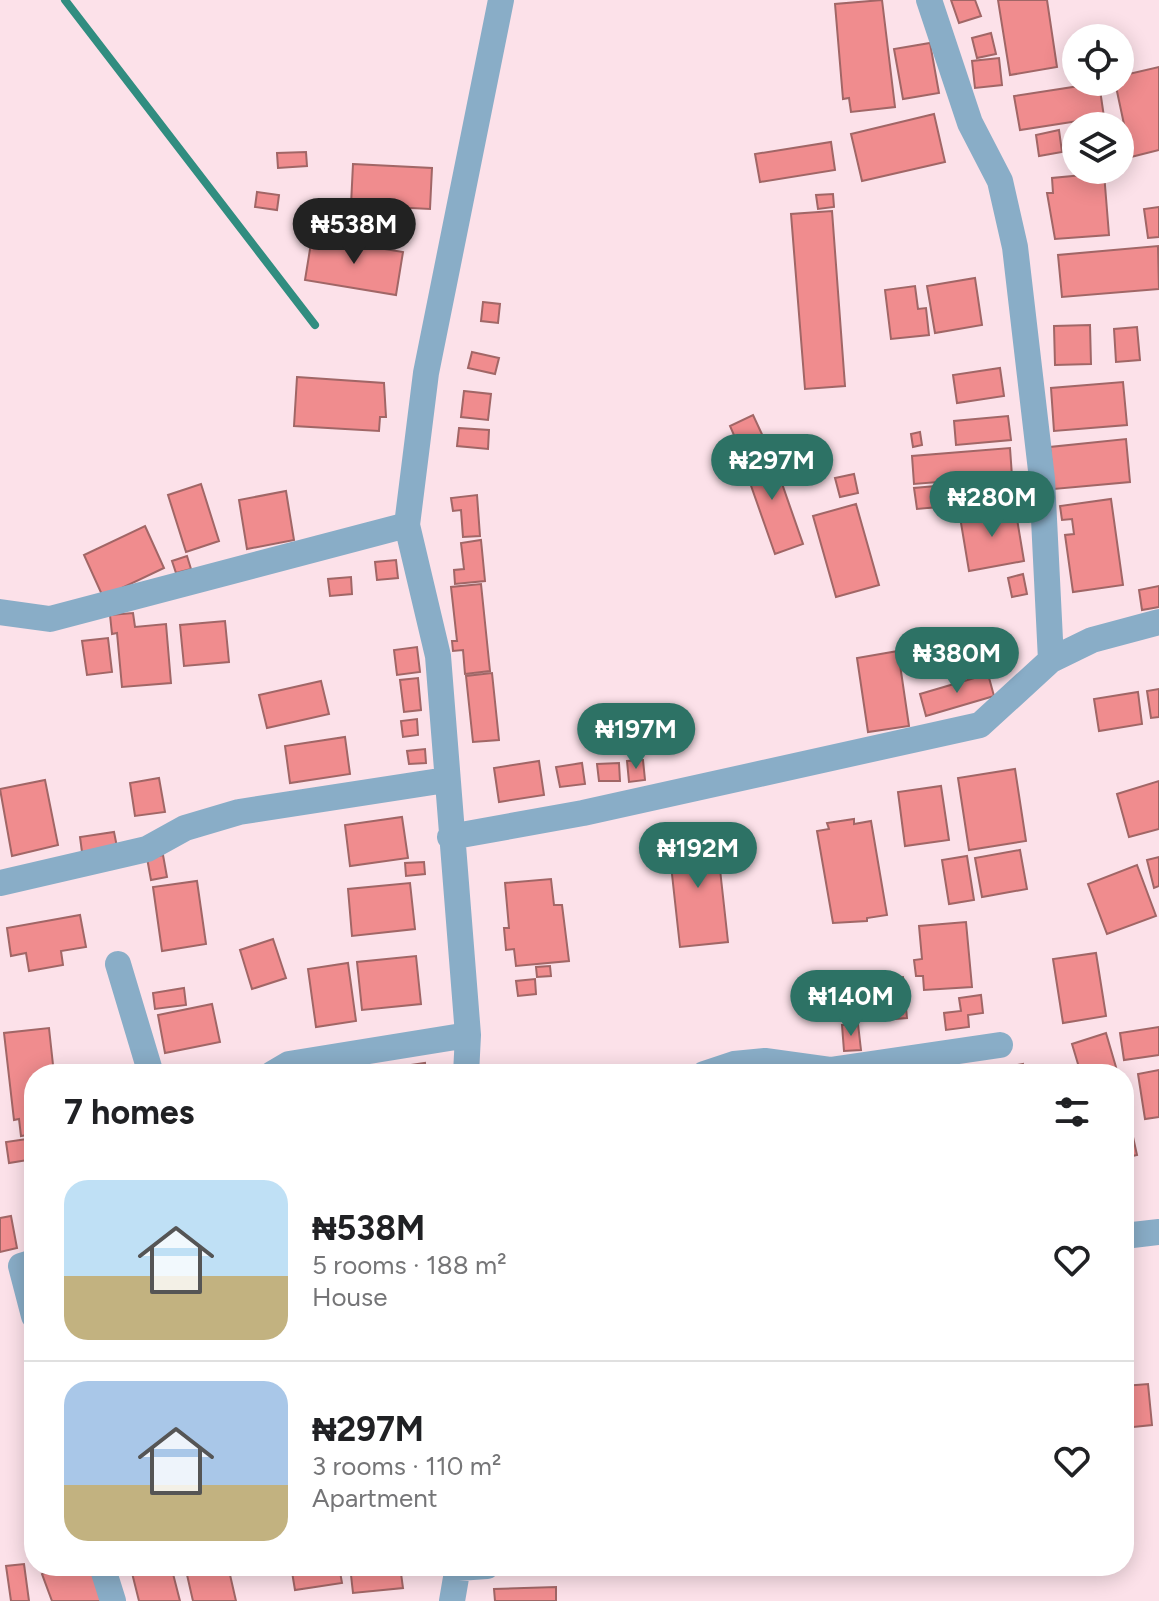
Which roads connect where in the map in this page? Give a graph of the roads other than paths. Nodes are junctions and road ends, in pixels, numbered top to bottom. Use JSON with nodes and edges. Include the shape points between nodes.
{"nodes":[{"id":1,"x":501,"y":0,"type":"edge"},
{"id":2,"x":929,"y":0,"type":"edge"},
{"id":3,"x":407,"y":525,"type":"junction"},
{"id":4,"x":0,"y":612,"type":"edge"},
{"id":5,"x":1159,"y":622,"type":"edge"},
{"id":6,"x":1051,"y":660,"type":"junction"},
{"id":7,"x":446,"y":780,"type":"junction"},
{"id":8,"x":450,"y":837,"type":"junction"},
{"id":9,"x":0,"y":883,"type":"edge"},
{"id":10,"x":118,"y":964,"type":"dead end"},
{"id":11,"x":468,"y":1035,"type":"junction"},
{"id":12,"x":1000,"y":1045,"type":"dead end"},
{"id":13,"x":148,"y":1064,"type":"edge"},
{"id":14,"x":289,"y":1064,"type":"edge"},
{"id":15,"x":467,"y":1064,"type":"edge"},
{"id":16,"x":734,"y":1064,"type":"edge"},
{"id":17,"x":787,"y":1064,"type":"edge"},
{"id":18,"x":871,"y":1064,"type":"edge"},
{"id":19,"x":1159,"y":1232,"type":"edge"},
{"id":20,"x":1134,"y":1235,"type":"edge"},
{"id":21,"x":105,"y":1576,"type":"edge"},
{"id":22,"x":456,"y":1576,"type":"edge"},
{"id":23,"x":113,"y":1601,"type":"edge"},
{"id":24,"x":452,"y":1601,"type":"edge"}],
"edges":[{"from":1,"to":3,"type":"street","via":[[426,373]]},
{"from":2,"to":6,"type":"street","via":[[970,123],[1000,181],[1015,247],[1042,479]]},
{"from":3,"to":4,"type":"street","via":[[50,619]]},
{"from":3,"to":7,"type":"street","via":[[438,656]]},
{"from":5,"to":6,"type":"street","via":[[1092,640]]},
{"from":6,"to":8,"type":"street","via":[[980,725]]},
{"from":7,"to":8,"type":"street"},
{"from":7,"to":9,"type":"street","via":[[239,812],[185,828],[147,849]]},
{"from":8,"to":11,"type":"street"},
{"from":10,"to":13,"type":"street"},
{"from":11,"to":14,"type":"street"},
{"from":11,"to":15,"type":"street"},
{"from":12,"to":18,"type":"street"},
{"from":16,"to":17,"type":"street"},
{"from":19,"to":20,"type":"street"},
{"from":21,"to":23,"type":"street"},
{"from":22,"to":24,"type":"street"}]}
